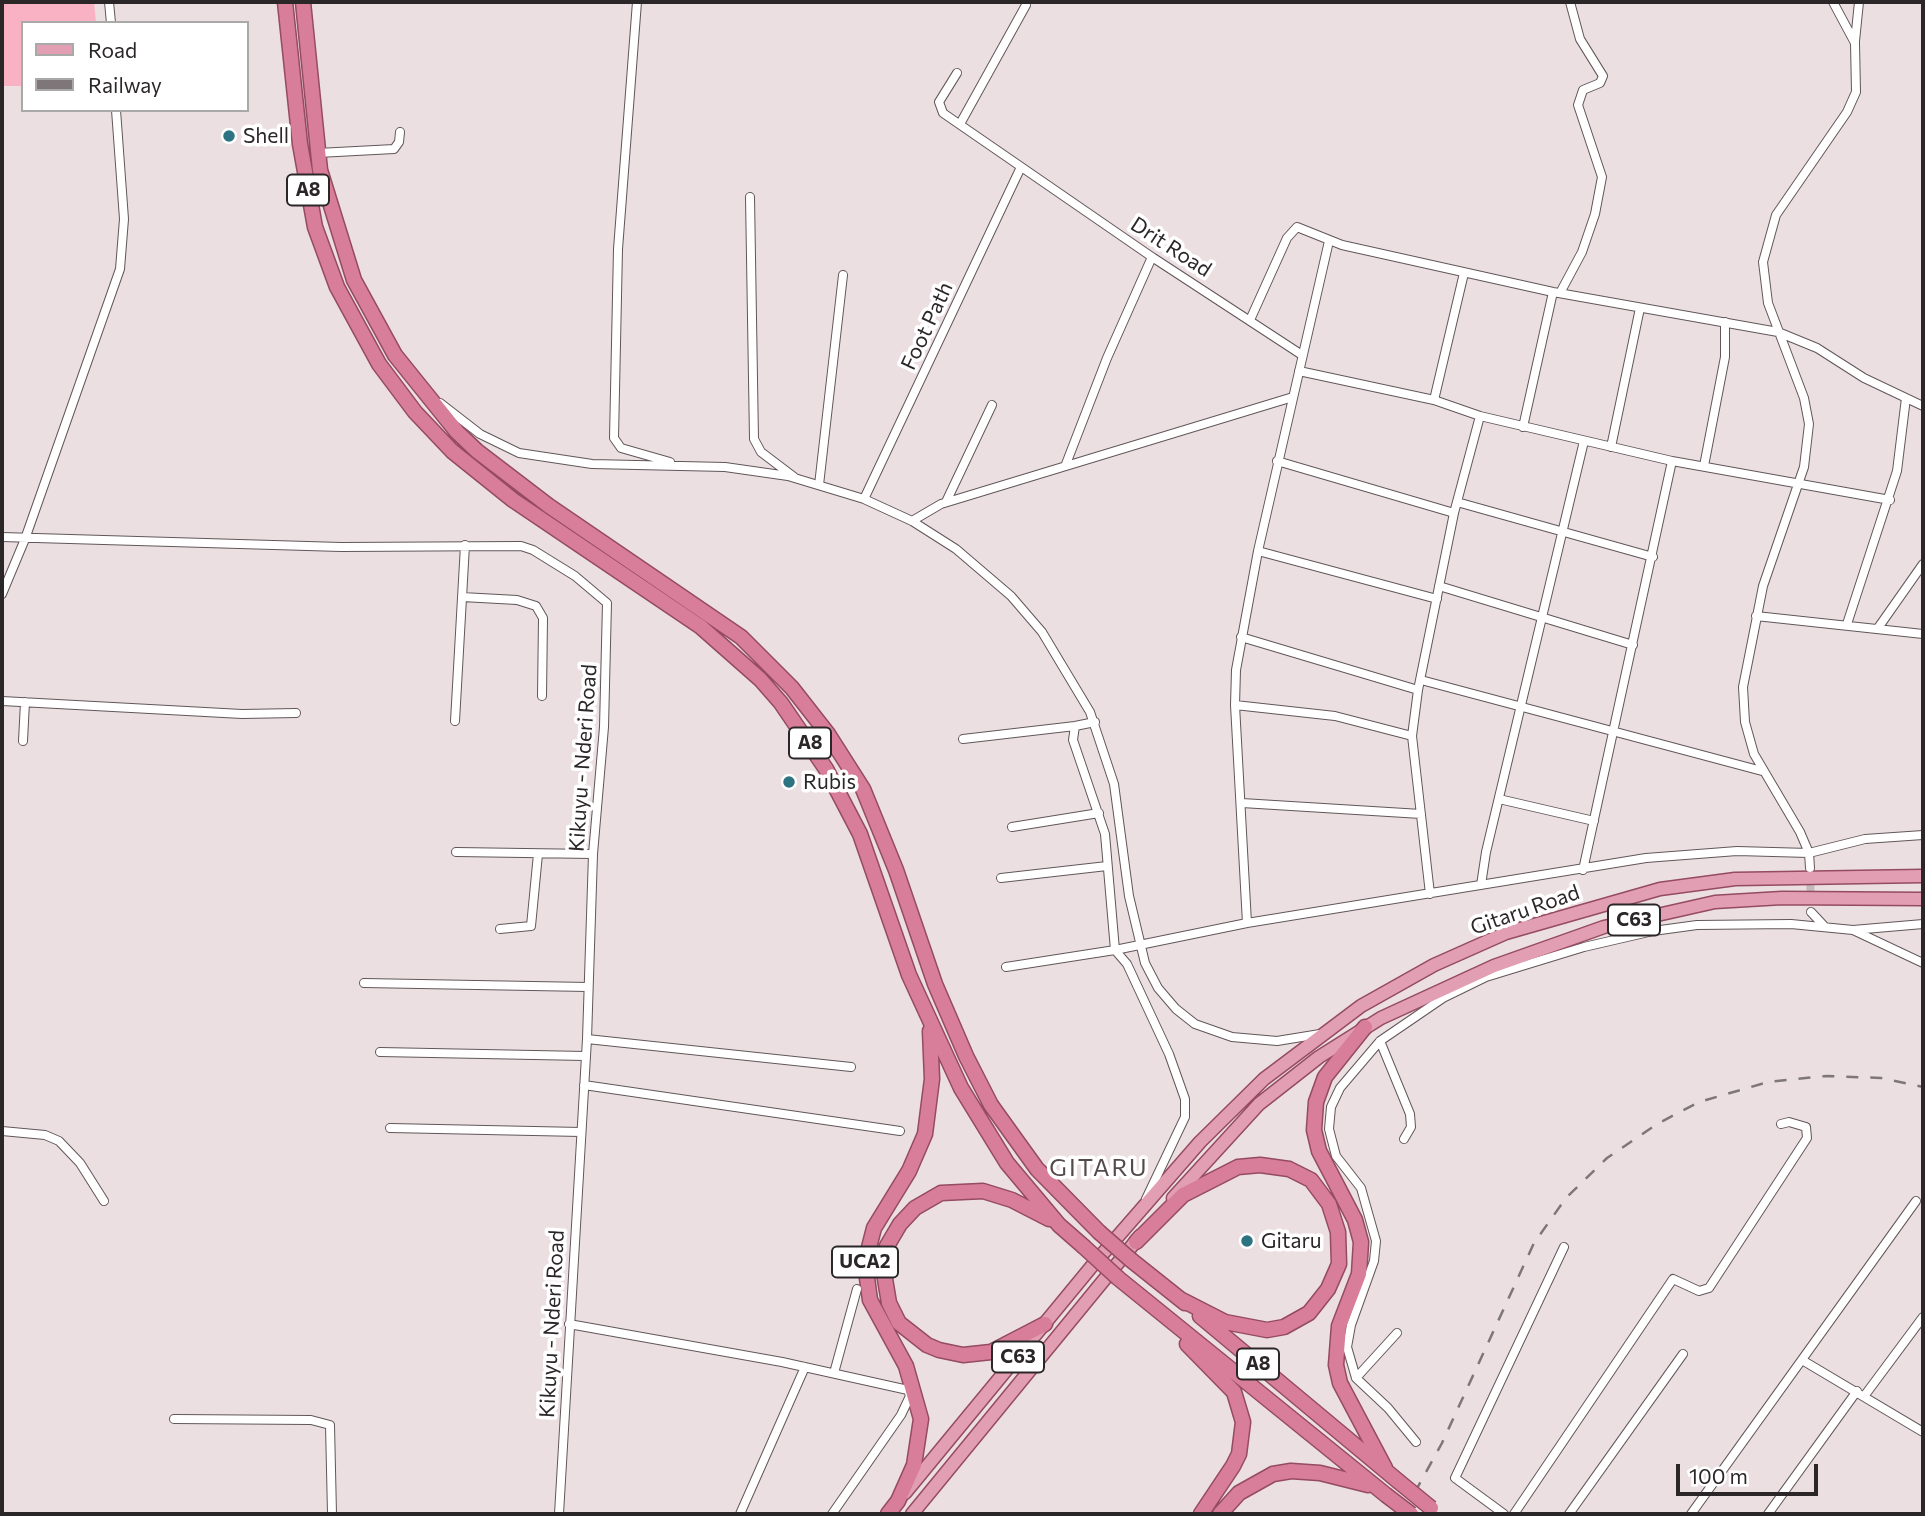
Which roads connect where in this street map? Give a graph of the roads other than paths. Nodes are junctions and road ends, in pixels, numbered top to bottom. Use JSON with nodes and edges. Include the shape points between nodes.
{"nodes":[{"id":1,"x":109,"y":2,"type":"edge"},
{"id":2,"x":285,"y":2,"type":"edge"},
{"id":3,"x":303,"y":2,"type":"edge"},
{"id":4,"x":637,"y":2,"type":"edge"},
{"id":5,"x":1570,"y":2,"type":"edge"},
{"id":6,"x":1833,"y":2,"type":"edge"},
{"id":7,"x":1859,"y":2,"type":"edge"},
{"id":8,"x":1026,"y":5,"type":"dead end"},
{"id":9,"x":111,"y":21,"type":"edge"},
{"id":10,"x":1855,"y":43,"type":"junction"},
{"id":11,"x":957,"y":73,"type":"dead end"},
{"id":12,"x":116,"y":112,"type":"edge"},
{"id":13,"x":960,"y":124,"type":"junction"},
{"id":14,"x":400,"y":132,"type":"dead end"},
{"id":15,"x":318,"y":153,"type":"junction"},
{"id":16,"x":1021,"y":167,"type":"junction"},
{"id":17,"x":750,"y":197,"type":"dead end"},
{"id":18,"x":1329,"y":241,"type":"junction"},
{"id":19,"x":1152,"y":257,"type":"junction"},
{"id":20,"x":1464,"y":273,"type":"junction"},
{"id":21,"x":843,"y":275,"type":"dead end"},
{"id":22,"x":1557,"y":293,"type":"junction"},
{"id":23,"x":1640,"y":308,"type":"junction"},
{"id":24,"x":1250,"y":320,"type":"junction"},
{"id":25,"x":1725,"y":322,"type":"junction"},
{"id":26,"x":1778,"y":332,"type":"junction"},
{"id":27,"x":395,"y":355,"type":"junction"},
{"id":28,"x":1302,"y":355,"type":"junction"},
{"id":29,"x":1299,"y":371,"type":"junction"},
{"id":30,"x":1293,"y":397,"type":"junction"},
{"id":31,"x":1906,"y":398,"type":"junction"},
{"id":32,"x":1434,"y":400,"type":"junction"},
{"id":33,"x":992,"y":405,"type":"dead end"},
{"id":34,"x":1923,"y":406,"type":"edge"},
{"id":35,"x":1480,"y":416,"type":"junction"},
{"id":36,"x":1522,"y":427,"type":"junction"},
{"id":37,"x":1584,"y":441,"type":"junction"},
{"id":38,"x":1611,"y":447,"type":"junction"},
{"id":39,"x":1277,"y":461,"type":"junction"},
{"id":40,"x":1672,"y":461,"type":"junction"},
{"id":41,"x":1066,"y":464,"type":"junction"},
{"id":42,"x":679,"y":465,"type":"junction"},
{"id":43,"x":1704,"y":466,"type":"junction"},
{"id":44,"x":796,"y":478,"type":"junction"},
{"id":45,"x":819,"y":485,"type":"junction"},
{"id":46,"x":1798,"y":485,"type":"junction"},
{"id":47,"x":864,"y":499,"type":"junction"},
{"id":48,"x":1889,"y":500,"type":"junction"},
{"id":49,"x":946,"y":502,"type":"junction"},
{"id":50,"x":1457,"y":502,"type":"junction"},
{"id":51,"x":1454,"y":513,"type":"junction"},
{"id":52,"x":912,"y":522,"type":"junction"},
{"id":53,"x":1563,"y":533,"type":"junction"},
{"id":54,"x":2,"y":537,"type":"edge"},
{"id":55,"x":24,"y":539,"type":"junction"},
{"id":56,"x":465,"y":545,"type":"junction"},
{"id":57,"x":1258,"y":551,"type":"junction"},
{"id":58,"x":1653,"y":557,"type":"junction"},
{"id":59,"x":1923,"y":564,"type":"edge"},
{"id":60,"x":1439,"y":586,"type":"junction"},
{"id":61,"x":2,"y":594,"type":"edge"},
{"id":62,"x":462,"y":597,"type":"junction"},
{"id":63,"x":1437,"y":599,"type":"junction"},
{"id":64,"x":1756,"y":616,"type":"junction"},
{"id":65,"x":1543,"y":617,"type":"junction"},
{"id":66,"x":1847,"y":624,"type":"junction"},
{"id":67,"x":1878,"y":628,"type":"junction"},
{"id":68,"x":1923,"y":634,"type":"edge"},
{"id":69,"x":1241,"y":637,"type":"junction"},
{"id":70,"x":1633,"y":645,"type":"junction"},
{"id":71,"x":1421,"y":680,"type":"junction"},
{"id":72,"x":1418,"y":690,"type":"junction"},
{"id":73,"x":542,"y":696,"type":"dead end"},
{"id":74,"x":2,"y":701,"type":"edge"},
{"id":75,"x":25,"y":702,"type":"junction"},
{"id":76,"x":1235,"y":705,"type":"junction"},
{"id":77,"x":1522,"y":708,"type":"junction"},
{"id":78,"x":296,"y":713,"type":"dead end"},
{"id":79,"x":455,"y":721,"type":"dead end"},
{"id":80,"x":1095,"y":722,"type":"junction"},
{"id":81,"x":1075,"y":726,"type":"junction"},
{"id":82,"x":1613,"y":732,"type":"junction"},
{"id":83,"x":1412,"y":736,"type":"junction"},
{"id":84,"x":963,"y":739,"type":"dead end"},
{"id":85,"x":23,"y":741,"type":"dead end"},
{"id":86,"x":1762,"y":771,"type":"junction"},
{"id":87,"x":1499,"y":799,"type":"junction"},
{"id":88,"x":1242,"y":803,"type":"junction"},
{"id":89,"x":1099,"y":813,"type":"junction"},
{"id":90,"x":1421,"y":814,"type":"junction"},
{"id":91,"x":1594,"y":821,"type":"junction"},
{"id":92,"x":1012,"y":827,"type":"dead end"},
{"id":93,"x":1923,"y":835,"type":"edge"},
{"id":94,"x":456,"y":852,"type":"dead end"},
{"id":95,"x":538,"y":853,"type":"junction"},
{"id":96,"x":1809,"y":853,"type":"junction"},
{"id":97,"x":593,"y":854,"type":"junction"},
{"id":98,"x":1107,"y":866,"type":"junction"},
{"id":99,"x":1810,"y":869,"type":"tunnel mouth"},
{"id":100,"x":1583,"y":870,"type":"junction"},
{"id":101,"x":1923,"y":876,"type":"edge"},
{"id":102,"x":1001,"y":878,"type":"dead end"},
{"id":103,"x":1481,"y":885,"type":"junction"},
{"id":104,"x":1430,"y":894,"type":"junction"},
{"id":105,"x":1923,"y":899,"type":"edge"},
{"id":106,"x":1811,"y":912,"type":"tunnel mouth"},
{"id":107,"x":1247,"y":923,"type":"junction"},
{"id":108,"x":1923,"y":924,"type":"edge"},
{"id":109,"x":1825,"y":927,"type":"junction"},
{"id":110,"x":500,"y":929,"type":"dead end"},
{"id":111,"x":1853,"y":930,"type":"junction"},
{"id":112,"x":1140,"y":943,"type":"junction"},
{"id":113,"x":1115,"y":950,"type":"junction"},
{"id":114,"x":1923,"y":963,"type":"edge"},
{"id":115,"x":1006,"y":967,"type":"dead end"},
{"id":116,"x":364,"y":983,"type":"dead end"},
{"id":117,"x":588,"y":987,"type":"junction"},
{"id":118,"x":929,"y":1022,"type":"junction"},
{"id":119,"x":1365,"y":1027,"type":"junction"},
{"id":120,"x":1320,"y":1034,"type":"junction"},
{"id":121,"x":587,"y":1039,"type":"junction"},
{"id":122,"x":1380,"y":1041,"type":"junction"},
{"id":123,"x":380,"y":1052,"type":"dead end"},
{"id":124,"x":585,"y":1056,"type":"junction"},
{"id":125,"x":851,"y":1067,"type":"dead end"},
{"id":126,"x":583,"y":1085,"type":"junction"},
{"id":127,"x":1781,"y":1124,"type":"dead end"},
{"id":128,"x":390,"y":1128,"type":"dead end"},
{"id":129,"x":2,"y":1131,"type":"edge"},
{"id":130,"x":900,"y":1131,"type":"dead end"},
{"id":131,"x":581,"y":1132,"type":"junction"},
{"id":132,"x":1404,"y":1139,"type":"dead end"},
{"id":133,"x":104,"y":1201,"type":"dead end"},
{"id":134,"x":1916,"y":1201,"type":"dead end"},
{"id":135,"x":1139,"y":1213,"type":"junction"},
{"id":136,"x":1059,"y":1226,"type":"junction"},
{"id":137,"x":1136,"y":1242,"type":"junction"},
{"id":138,"x":1564,"y":1247,"type":"dead end"},
{"id":139,"x":858,"y":1289,"type":"dead end"},
{"id":140,"x":1180,"y":1299,"type":"junction"},
{"id":141,"x":1162,"y":1313,"type":"junction"},
{"id":142,"x":1923,"y":1317,"type":"edge"},
{"id":143,"x":569,"y":1324,"type":"junction"},
{"id":144,"x":1045,"y":1324,"type":"junction"},
{"id":145,"x":1396,"y":1333,"type":"dead end"},
{"id":146,"x":1683,"y":1354,"type":"dead end"},
{"id":147,"x":1802,"y":1360,"type":"junction"},
{"id":148,"x":805,"y":1367,"type":"junction"},
{"id":149,"x":834,"y":1373,"type":"junction"},
{"id":150,"x":1356,"y":1378,"type":"junction"},
{"id":151,"x":1861,"y":1393,"type":"junction"},
{"id":152,"x":174,"y":1419,"type":"dead end"},
{"id":153,"x":1923,"y":1432,"type":"edge"},
{"id":154,"x":1416,"y":1442,"type":"dead end"},
{"id":155,"x":1385,"y":1468,"type":"junction"},
{"id":156,"x":1373,"y":1486,"type":"junction"},
{"id":157,"x":898,"y":1501,"type":"junction"},
{"id":158,"x":1435,"y":1511,"type":"edge"},
{"id":159,"x":332,"y":1514,"type":"edge"},
{"id":160,"x":559,"y":1514,"type":"edge"},
{"id":161,"x":740,"y":1514,"type":"edge"},
{"id":162,"x":832,"y":1514,"type":"edge"},
{"id":163,"x":888,"y":1514,"type":"edge"},
{"id":164,"x":912,"y":1514,"type":"edge"},
{"id":165,"x":1201,"y":1514,"type":"edge"},
{"id":166,"x":1220,"y":1514,"type":"edge"},
{"id":167,"x":1411,"y":1514,"type":"edge"},
{"id":168,"x":1504,"y":1514,"type":"edge"},
{"id":169,"x":1514,"y":1514,"type":"edge"},
{"id":170,"x":1569,"y":1514,"type":"edge"},
{"id":171,"x":1691,"y":1514,"type":"edge"},
{"id":172,"x":1768,"y":1514,"type":"edge"}],
"edges":[{"from":1,"to":9,"type":"street"},
{"from":2,"to":118,"type":"highway","number":"A8","via":[[300,144],[315,227],[337,288],[379,364],[452,451],[513,500],[701,627],[781,703],[826,769],[860,834]]},
{"from":3,"to":15,"type":"highway","number":"A8"},
{"from":4,"to":42,"type":"street","via":[[618,248],[614,438],[621,448]]},
{"from":5,"to":22,"type":"street","via":[[1581,43],[1603,76],[1600,83],[1583,90],[1578,100],[1602,177],[1582,252]]},
{"from":6,"to":10,"type":"street"},
{"from":7,"to":10,"type":"street"},
{"from":8,"to":13,"type":"street"},
{"from":10,"to":26,"type":"street","via":[[1853,101],[1776,215],[1768,240],[1764,283]]},
{"from":11,"to":13,"type":"street","name":"Drit Road","via":[[939,102],[943,113]]},
{"from":12,"to":55,"type":"street","via":[[124,219],[122,256]]},
{"from":13,"to":16,"type":"street","name":"Drit Road"},
{"from":14,"to":15,"type":"street","via":[[394,149]]},
{"from":15,"to":27,"type":"highway","number":"A8","via":[[354,280]]},
{"from":16,"to":19,"type":"street","name":"Drit Road"},
{"from":16,"to":47,"type":"street","name":"Foot Path"},
{"from":17,"to":44,"type":"street","via":[[754,439],[761,452]]},
{"from":18,"to":20,"type":"street"},
{"from":18,"to":24,"type":"street","via":[[1293,228]]},
{"from":18,"to":28,"type":"street"},
{"from":19,"to":24,"type":"street","name":"Drit Road"},
{"from":19,"to":41,"type":"street"},
{"from":20,"to":22,"type":"street"},
{"from":20,"to":32,"type":"street"},
{"from":21,"to":45,"type":"street"},
{"from":22,"to":23,"type":"street"},
{"from":22,"to":36,"type":"street"},
{"from":23,"to":25,"type":"street"},
{"from":23,"to":38,"type":"street"},
{"from":24,"to":28,"type":"street","name":"Drit Road"},
{"from":25,"to":26,"type":"street"},
{"from":25,"to":43,"type":"street","via":[[1725,356]]},
{"from":26,"to":31,"type":"street","via":[[1817,348]]},
{"from":26,"to":46,"type":"street","via":[[1807,410],[1807,448]]},
{"from":27,"to":42,"type":"street","via":[[430,394],[505,449],[536,458],[592,464]]},
{"from":27,"to":140,"type":"highway","number":"A8","bridge":true,"via":[[457,432],[485,457],[741,637],[792,688],[863,789],[934,984],[991,1105],[1037,1169],[1100,1232]]},
{"from":28,"to":29,"type":"street"},
{"from":29,"to":30,"type":"street"},
{"from":29,"to":32,"type":"street"},
{"from":30,"to":39,"type":"street"},
{"from":30,"to":41,"type":"street"},
{"from":31,"to":34,"type":"street"},
{"from":31,"to":48,"type":"street","via":[[1904,432]]},
{"from":32,"to":35,"type":"street"},
{"from":33,"to":49,"type":"street"},
{"from":35,"to":36,"type":"street"},
{"from":35,"to":50,"type":"street"},
{"from":36,"to":37,"type":"street"},
{"from":37,"to":38,"type":"street"},
{"from":37,"to":53,"type":"street"},
{"from":38,"to":40,"type":"street"},
{"from":39,"to":51,"type":"street"},
{"from":39,"to":57,"type":"street"},
{"from":40,"to":43,"type":"street"},
{"from":40,"to":58,"type":"street"},
{"from":41,"to":49,"type":"street"},
{"from":42,"to":44,"type":"street"},
{"from":43,"to":46,"type":"street"},
{"from":44,"to":45,"type":"street"},
{"from":45,"to":47,"type":"street"},
{"from":46,"to":48,"type":"street"},
{"from":46,"to":64,"type":"street"},
{"from":47,"to":52,"type":"street"},
{"from":48,"to":66,"type":"street"},
{"from":49,"to":52,"type":"street"},
{"from":50,"to":51,"type":"street"},
{"from":50,"to":53,"type":"street"},
{"from":51,"to":60,"type":"street"},
{"from":52,"to":80,"type":"street","via":[[956,549],[1011,596],[1042,632]]},
{"from":53,"to":58,"type":"street"},
{"from":53,"to":65,"type":"street"},
{"from":54,"to":55,"type":"street","name":"Kikuyu - Nderi Road"},
{"from":55,"to":56,"type":"street","name":"Kikuyu - Nderi Road","via":[[341,547]]},
{"from":55,"to":61,"type":"street"},
{"from":56,"to":62,"type":"street"},
{"from":56,"to":97,"type":"street","name":"Kikuyu - Nderi Road","via":[[533,550],[607,603],[604,727]]},
{"from":57,"to":63,"type":"street"},
{"from":57,"to":69,"type":"street"},
{"from":58,"to":70,"type":"street"},
{"from":59,"to":67,"type":"street"},
{"from":60,"to":63,"type":"street"},
{"from":60,"to":65,"type":"street"},
{"from":62,"to":73,"type":"street","via":[[517,600],[536,606],[543,618]]},
{"from":62,"to":79,"type":"street"},
{"from":63,"to":71,"type":"street"},
{"from":64,"to":66,"type":"street"},
{"from":64,"to":86,"type":"street","via":[[1743,704],[1748,738]]},
{"from":65,"to":70,"type":"street"},
{"from":65,"to":77,"type":"street"},
{"from":66,"to":67,"type":"street"},
{"from":67,"to":68,"type":"street"},
{"from":69,"to":72,"type":"street"},
{"from":69,"to":76,"type":"street"},
{"from":70,"to":82,"type":"street"},
{"from":71,"to":72,"type":"street"},
{"from":71,"to":77,"type":"street"},
{"from":72,"to":83,"type":"street"},
{"from":74,"to":75,"type":"street"},
{"from":75,"to":78,"type":"street"},
{"from":75,"to":85,"type":"street"},
{"from":76,"to":83,"type":"street","via":[[1335,716]]},
{"from":76,"to":88,"type":"street"},
{"from":77,"to":82,"type":"street"},
{"from":77,"to":87,"type":"street"},
{"from":80,"to":81,"type":"street"},
{"from":80,"to":112,"type":"street","via":[[1119,806],[1129,896]]},
{"from":81,"to":84,"type":"street"},
{"from":81,"to":89,"type":"street","via":[[1073,740]]},
{"from":82,"to":86,"type":"street"},
{"from":82,"to":91,"type":"street"},
{"from":83,"to":90,"type":"street"},
{"from":86,"to":96,"type":"street"},
{"from":87,"to":91,"type":"street"},
{"from":87,"to":103,"type":"street"},
{"from":88,"to":90,"type":"street"},
{"from":88,"to":107,"type":"street"},
{"from":89,"to":92,"type":"street"},
{"from":89,"to":98,"type":"street"},
{"from":90,"to":104,"type":"street"},
{"from":91,"to":100,"type":"street"},
{"from":93,"to":96,"type":"street","via":[[1865,839]]},
{"from":94,"to":95,"type":"street"},
{"from":95,"to":97,"type":"street"},
{"from":95,"to":110,"type":"street","via":[[531,926]]},
{"from":96,"to":99,"type":"street"},
{"from":96,"to":100,"type":"street","via":[[1694,854]]},
{"from":97,"to":117,"type":"street","name":"Kikuyu - Nderi Road"},
{"from":98,"to":102,"type":"street"},
{"from":98,"to":113,"type":"street"},
{"from":100,"to":103,"type":"street"},
{"from":101,"to":120,"type":"main road","name":"Gitaru Road","number":"C63","via":[[1735,879],[1622,899],[1533,923],[1458,954],[1379,995]]},
{"from":103,"to":104,"type":"street"},
{"from":104,"to":107,"type":"street"},
{"from":105,"to":119,"type":"main road","name":"Gitaru Road","number":"C63","via":[[1715,902],[1604,927],[1494,966]]},
{"from":106,"to":109,"type":"street"},
{"from":107,"to":112,"type":"street"},
{"from":108,"to":111,"type":"street"},
{"from":109,"to":111,"type":"street"},
{"from":109,"to":122,"type":"street","via":[[1697,925],[1584,947],[1486,977],[1443,998]]},
{"from":111,"to":114,"type":"street"},
{"from":112,"to":113,"type":"street"},
{"from":112,"to":120,"type":"street","via":[[1158,988],[1195,1024],[1254,1040]]},
{"from":113,"to":115,"type":"street"},
{"from":113,"to":135,"type":"street","via":[[1127,964],[1170,1054],[1185,1099],[1185,1117],[1175,1142]]},
{"from":116,"to":117,"type":"street"},
{"from":117,"to":121,"type":"street","name":"Kikuyu - Nderi Road"},
{"from":118,"to":136,"type":"highway","number":"A8","via":[[984,1128]]},
{"from":118,"to":157,"type":"highway","number":"UCA2","via":[[929,1120],[909,1171],[874,1228],[865,1263],[874,1311],[906,1366],[919,1404],[918,1450]]},
{"from":119,"to":137,"type":"main road","number":"C63","via":[[1259,1104]]},
{"from":119,"to":155,"type":"highway","number":"C63","via":[[1325,1077],[1316,1102],[1314,1129],[1319,1151],[1355,1220],[1361,1242],[1359,1273],[1338,1336],[1336,1365],[1340,1383]]},
{"from":120,"to":135,"type":"main road","name":"Gitaru Road","number":"C63","via":[[1264,1079],[1200,1142]]},
{"from":121,"to":124,"type":"street","name":"Kikuyu - Nderi Road"},
{"from":121,"to":125,"type":"street"},
{"from":122,"to":132,"type":"street","via":[[1410,1114],[1411,1127]]},
{"from":122,"to":150,"type":"street","via":[[1339,1088],[1329,1129],[1336,1156],[1361,1188],[1376,1241],[1347,1347]]},
{"from":123,"to":124,"type":"street"},
{"from":124,"to":126,"type":"street","name":"Kikuyu - Nderi Road"},
{"from":126,"to":130,"type":"street"},
{"from":126,"to":131,"type":"street","name":"Kikuyu - Nderi Road"},
{"from":127,"to":169,"type":"street","via":[[1806,1127],[1808,1138],[1709,1288],[1699,1291],[1673,1279]]},
{"from":128,"to":131,"type":"street"},
{"from":129,"to":133,"type":"street","via":[[45,1135],[58,1141],[80,1163]]},
{"from":131,"to":143,"type":"street","name":"Kikuyu - Nderi Road"},
{"from":134,"to":147,"type":"street"},
{"from":135,"to":144,"type":"main road","number":"C63"},
{"from":136,"to":141,"type":"highway","number":"A8","bridge":true},
{"from":136,"to":144,"type":"highway","via":[[999,1195],[955,1190],[925,1201],[906,1216],[892,1236],[885,1260],[886,1290],[899,1323],[939,1350],[963,1355],[990,1352]]},
{"from":137,"to":140,"type":"highway","via":[[1183,1195],[1238,1167],[1289,1169],[1311,1180],[1329,1203],[1338,1232],[1339,1264],[1310,1313],[1267,1330],[1225,1322]]},
{"from":137,"to":164,"type":"main road","number":"C63"},
{"from":138,"to":168,"type":"street","via":[[1455,1478]]},
{"from":139,"to":149,"type":"street"},
{"from":140,"to":155,"type":"highway","number":"A8"},
{"from":141,"to":156,"type":"highway","number":"A8"},
{"from":141,"to":165,"type":"highway","via":[[1234,1392],[1241,1410],[1239,1454]]},
{"from":142,"to":151,"type":"street"},
{"from":143,"to":148,"type":"street"},
{"from":143,"to":160,"type":"street","name":"Kikuyu - Nderi Road"},
{"from":144,"to":157,"type":"main road","number":"C63"},
{"from":145,"to":150,"type":"street"},
{"from":146,"to":170,"type":"street"},
{"from":147,"to":151,"type":"street"},
{"from":147,"to":171,"type":"street"},
{"from":148,"to":149,"type":"street"},
{"from":148,"to":161,"type":"street"},
{"from":149,"to":162,"type":"street","via":[[908,1390],[910,1396]]},
{"from":150,"to":154,"type":"street"},
{"from":151,"to":153,"type":"street"},
{"from":151,"to":172,"type":"street"},
{"from":152,"to":159,"type":"street","via":[[311,1420],[330,1425]]},
{"from":155,"to":158,"type":"highway","number":"A8","bridge":true},
{"from":156,"to":166,"type":"highway","via":[[1320,1473],[1273,1474],[1239,1493]]},
{"from":156,"to":167,"type":"highway","number":"A8","bridge":true},
{"from":157,"to":163,"type":"highway","number":"UCA2"}]}
